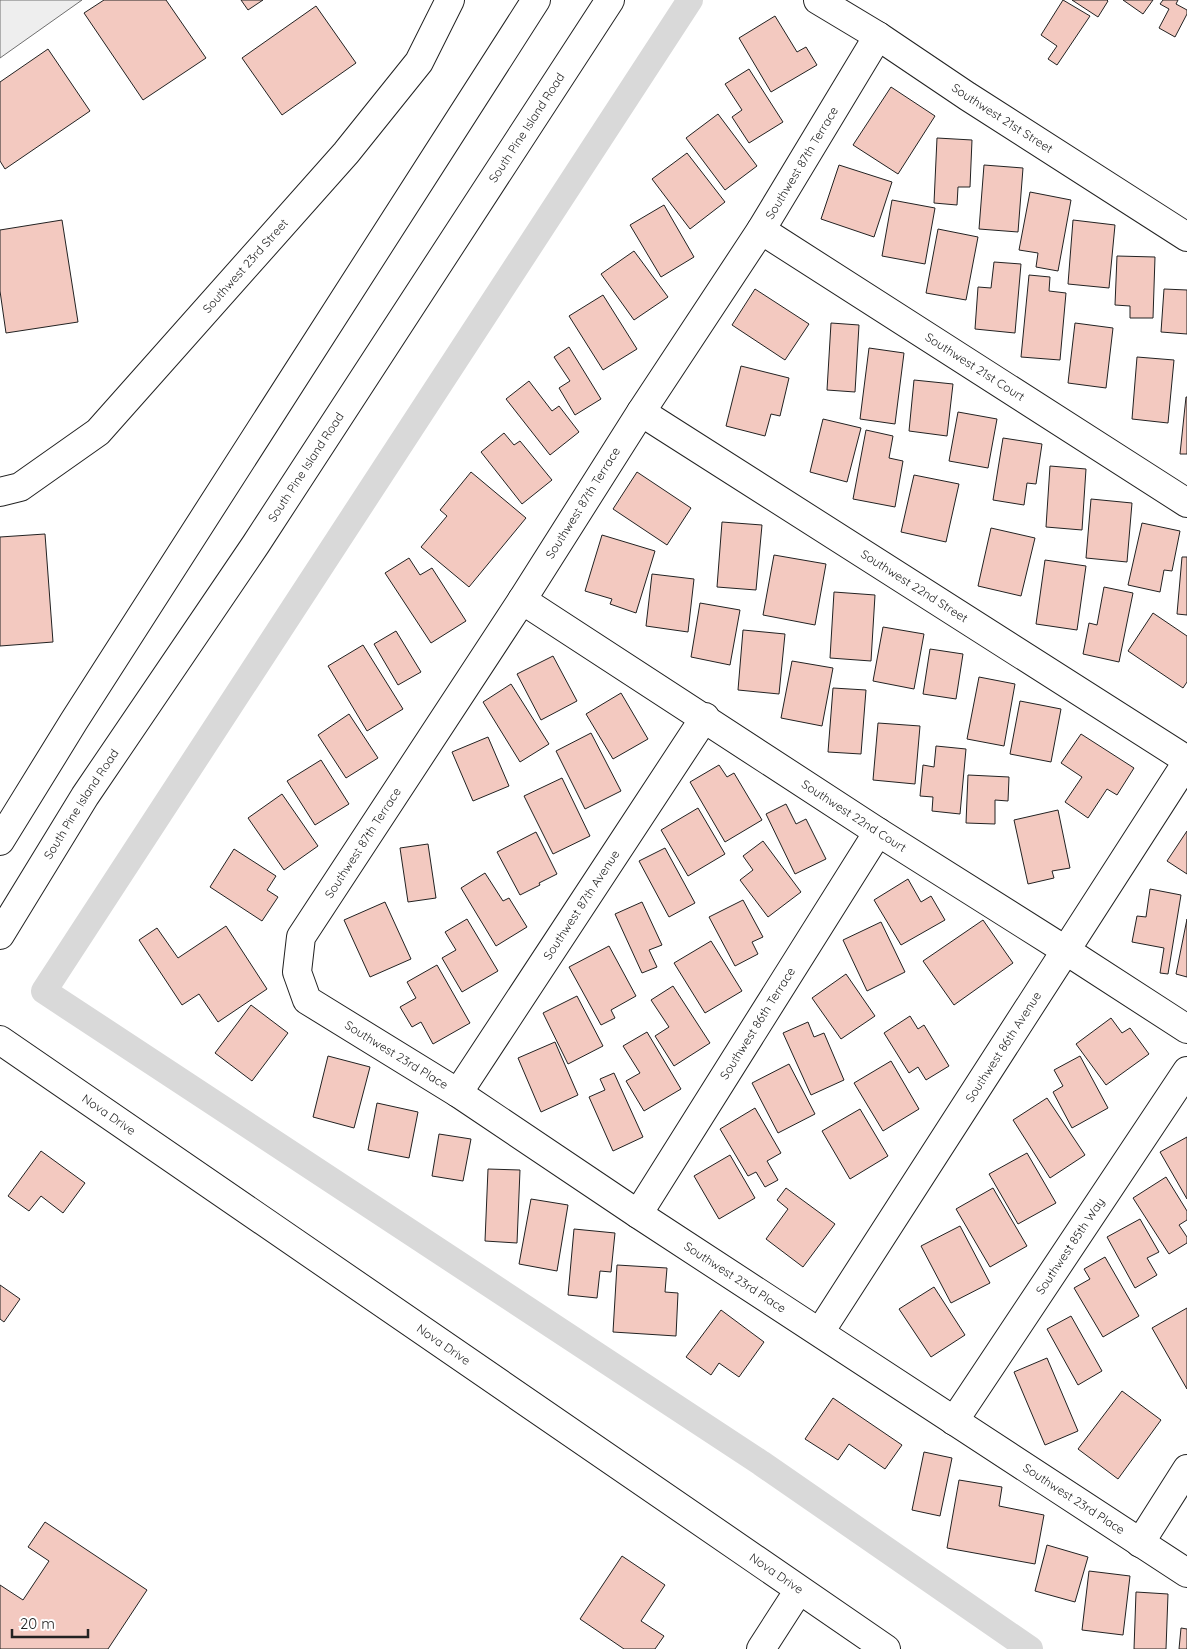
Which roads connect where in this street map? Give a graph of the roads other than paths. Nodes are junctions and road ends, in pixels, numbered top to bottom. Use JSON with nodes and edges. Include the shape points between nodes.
{"nodes":[{"id":1,"x":450,"y":0,"type":"edge"},
{"id":2,"x":536,"y":0,"type":"edge"},
{"id":3,"x":610,"y":0,"type":"edge"},
{"id":4,"x":818,"y":0,"type":"edge"},
{"id":5,"x":878,"y":36,"type":"junction"},
{"id":6,"x":761,"y":230,"type":"junction"},
{"id":7,"x":1187,"y":237,"type":"edge"},
{"id":8,"x":641,"y":412,"type":"junction"},
{"id":9,"x":0,"y":492,"type":"edge"},
{"id":10,"x":1187,"y":503,"type":"edge"},
{"id":11,"x":522,"y":600,"type":"junction"},
{"id":12,"x":704,"y":717,"type":"junction"},
{"id":13,"x":1187,"y":761,"type":"edge"},
{"id":14,"x":878,"y":832,"type":"junction"},
{"id":15,"x":0,"y":842,"type":"edge"},
{"id":16,"x":0,"y":934,"type":"edge"},
{"id":17,"x":1065,"y":950,"type":"junction"},
{"id":18,"x":297,"y":972,"type":"joint"},
{"id":19,"x":1187,"y":1029,"type":"edge"},
{"id":20,"x":0,"y":1040,"type":"edge"},
{"id":21,"x":1187,"y":1071,"type":"edge"},
{"id":22,"x":458,"y":1093,"type":"junction"},
{"id":23,"x":638,"y":1214,"type":"junction"},
{"id":24,"x":820,"y":1332,"type":"junction"},
{"id":25,"x":954,"y":1421,"type":"junction"},
{"id":26,"x":1187,"y":1469,"type":"edge"},
{"id":27,"x":1140,"y":1543,"type":"junction"},
{"id":28,"x":1187,"y":1573,"type":"edge"},
{"id":29,"x":799,"y":1590,"type":"junction"},
{"id":30,"x":761,"y":1649,"type":"edge"},
{"id":31,"x":886,"y":1649,"type":"edge"}],
"edges":[{"from":1,"to":9,"type":"street","name":"Southwest 23rd Street","via":[[419,62],[346,154],[98,432],[20,487]]},
{"from":2,"to":15,"type":"street","via":[[74,721]]},
{"from":3,"to":16,"type":"street","name":"South Pine Island Road","via":[[256,544],[85,796]]},
{"from":4,"to":5,"type":"street","name":"Southwest 21st Street"},
{"from":5,"to":6,"type":"street","name":"Southwest 87th Terrace"},
{"from":5,"to":7,"type":"street","name":"Southwest 21st Street"},
{"from":6,"to":8,"type":"street","name":"Southwest 87th Terrace"},
{"from":6,"to":10,"type":"street","name":"Southwest 21st Court"},
{"from":8,"to":11,"type":"street","name":"Southwest 87th Terrace"},
{"from":8,"to":13,"type":"street","name":"Southwest 22nd Street"},
{"from":11,"to":12,"type":"street","name":"Southwest 22nd Court"},
{"from":11,"to":18,"type":"street","name":"Southwest 87th Terrace","via":[[301,937]]},
{"from":12,"to":14,"type":"street","name":"Southwest 22nd Court"},
{"from":12,"to":22,"type":"street","name":"Southwest 87th Avenue"},
{"from":13,"to":17,"type":"street","name":"Southwest 86th Avenue"},
{"from":14,"to":17,"type":"street","name":"Southwest 22nd Court"},
{"from":14,"to":23,"type":"street","name":"Southwest 86th Terrace"},
{"from":17,"to":19,"type":"street","name":"Southwest 22nd Court"},
{"from":17,"to":24,"type":"street","name":"Southwest 86th Avenue"},
{"from":18,"to":22,"type":"street","name":"Southwest 23rd Place","via":[[307,1000]]},
{"from":20,"to":29,"type":"street","name":"Nova Drive"},
{"from":21,"to":25,"type":"street","name":"Southwest 85th Way"},
{"from":22,"to":23,"type":"street","name":"Southwest 23rd Place"},
{"from":23,"to":24,"type":"street","name":"Southwest 23rd Place"},
{"from":24,"to":25,"type":"street","name":"Southwest 23rd Place"},
{"from":25,"to":27,"type":"street","name":"Southwest 23rd Place"},
{"from":26,"to":27,"type":"street"},
{"from":27,"to":28,"type":"street","name":"Southwest 23rd Place"},
{"from":29,"to":30,"type":"street"},
{"from":29,"to":31,"type":"street","name":"Nova Drive"}]}
